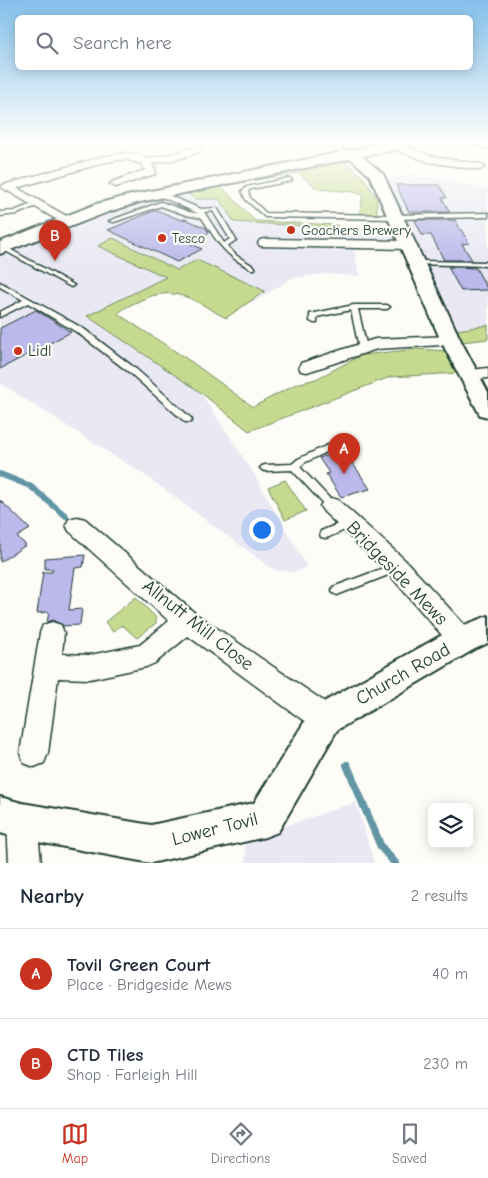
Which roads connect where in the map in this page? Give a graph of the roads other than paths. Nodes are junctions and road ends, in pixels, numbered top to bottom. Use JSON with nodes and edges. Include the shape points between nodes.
{"nodes":[{"id":1,"x":16,"y":184,"type":"edge"},
{"id":2,"x":203,"y":184,"type":"edge"},
{"id":3,"x":267,"y":184,"type":"edge"},
{"id":4,"x":381,"y":184,"type":"edge"},
{"id":5,"x":3,"y":188,"type":"edge"},
{"id":6,"x":158,"y":193,"type":"junction"},
{"id":7,"x":210,"y":201,"type":"dead end"},
{"id":8,"x":37,"y":204,"type":"junction"},
{"id":9,"x":215,"y":209,"type":"junction"},
{"id":10,"x":0,"y":214,"type":"edge"},
{"id":11,"x":201,"y":214,"type":"junction"},
{"id":12,"x":488,"y":215,"type":"edge"},
{"id":13,"x":395,"y":217,"type":"junction"},
{"id":14,"x":66,"y":221,"type":"junction"},
{"id":15,"x":112,"y":221,"type":"dead end"},
{"id":16,"x":265,"y":243,"type":"dead end"},
{"id":17,"x":407,"y":245,"type":"junction"},
{"id":18,"x":223,"y":246,"type":"junction"},
{"id":19,"x":1,"y":247,"type":"edge"},
{"id":20,"x":415,"y":262,"type":"junction"},
{"id":21,"x":488,"y":264,"type":"edge"},
{"id":22,"x":253,"y":268,"type":"dead end"},
{"id":23,"x":0,"y":284,"type":"edge"},
{"id":24,"x":70,"y":285,"type":"dead end"},
{"id":25,"x":11,"y":291,"type":"junction"},
{"id":26,"x":0,"y":296,"type":"edge"},
{"id":27,"x":27,"y":301,"type":"junction"},
{"id":28,"x":354,"y":306,"type":"junction"},
{"id":29,"x":387,"y":307,"type":"dead end"},
{"id":30,"x":0,"y":314,"type":"edge"},
{"id":31,"x":314,"y":321,"type":"dead end"},
{"id":32,"x":451,"y":341,"type":"junction"},
{"id":33,"x":363,"y":348,"type":"junction"},
{"id":34,"x":307,"y":367,"type":"dead end"},
{"id":35,"x":488,"y":373,"type":"edge"},
{"id":36,"x":468,"y":375,"type":"junction"},
{"id":37,"x":488,"y":410,"type":"edge"},
{"id":38,"x":188,"y":420,"type":"dead end"},
{"id":39,"x":334,"y":445,"type":"dead end"},
{"id":40,"x":294,"y":467,"type":"junction"},
{"id":41,"x":265,"y":468,"type":"dead end"},
{"id":42,"x":331,"y":506,"type":"joint"},
{"id":43,"x":350,"y":523,"type":"junction"},
{"id":44,"x":77,"y":525,"type":"dead end"},
{"id":45,"x":325,"y":534,"type":"dead end"},
{"id":46,"x":397,"y":567,"type":"junction"},
{"id":47,"x":337,"y":590,"type":"dead end"},
{"id":48,"x":187,"y":622,"type":"junction"},
{"id":49,"x":52,"y":633,"type":"dead end"},
{"id":50,"x":480,"y":635,"type":"edge"},
{"id":51,"x":47,"y":666,"type":"junction"},
{"id":52,"x":325,"y":719,"type":"junction"},
{"id":53,"x":34,"y":753,"type":"dead end"},
{"id":54,"x":11,"y":818,"type":"edge"},
{"id":55,"x":25,"y":863,"type":"edge"}],
"edges":[{"from":1,"to":5,"type":"street"},
{"from":2,"to":6,"type":"main road"},
{"from":3,"to":13,"type":"lane","via":[[245,191],[265,215]]},
{"from":4,"to":13,"type":"street"},
{"from":5,"to":8,"type":"street"},
{"from":6,"to":11,"type":"lane"},
{"from":6,"to":14,"type":"main road"},
{"from":7,"to":9,"type":"lane"},
{"from":8,"to":10,"type":"lane"},
{"from":8,"to":14,"type":"street"},
{"from":9,"to":11,"type":"lane"},
{"from":9,"to":18,"type":"lane","via":[[233,240]]},
{"from":11,"to":15,"type":"lane","via":[[188,214],[161,204]]},
{"from":11,"to":18,"type":"lane"},
{"from":12,"to":13,"type":"lane"},
{"from":13,"to":17,"type":"street"},
{"from":14,"to":19,"type":"main road"},
{"from":16,"to":17,"type":"street"},
{"from":17,"to":20,"type":"street"},
{"from":18,"to":22,"type":"lane"},
{"from":19,"to":24,"type":"lane"},
{"from":20,"to":21,"type":"lane"},
{"from":20,"to":32,"type":"street"},
{"from":23,"to":25,"type":"lane"},
{"from":25,"to":26,"type":"lane"},
{"from":25,"to":27,"type":"lane"},
{"from":27,"to":30,"type":"lane"},
{"from":27,"to":38,"type":"lane","via":[[81,331],[133,371]]},
{"from":28,"to":29,"type":"lane"},
{"from":28,"to":31,"type":"lane","via":[[313,316]]},
{"from":28,"to":33,"type":"lane"},
{"from":32,"to":33,"type":"street","via":[[375,344]]},
{"from":32,"to":36,"type":"street"},
{"from":33,"to":34,"type":"street"},
{"from":35,"to":36,"type":"street"},
{"from":36,"to":37,"type":"street"},
{"from":39,"to":40,"type":"lane","via":[[301,460]]},
{"from":40,"to":41,"type":"lane"},
{"from":40,"to":42,"type":"lane"},
{"from":42,"to":43,"type":"street","name":"Bridgeside Mews"},
{"from":43,"to":45,"type":"lane"},
{"from":43,"to":46,"type":"street","name":"Bridgeside Mews"},
{"from":44,"to":48,"type":"street","name":"Allnutt Mill Close"},
{"from":46,"to":47,"type":"lane"},
{"from":46,"to":50,"type":"street","name":"Bridgeside Mews"},
{"from":48,"to":51,"type":"street","via":[[146,655],[90,668]]},
{"from":48,"to":52,"type":"street","name":"Allnutt Mill Close"},
{"from":49,"to":51,"type":"street"},
{"from":50,"to":52,"type":"street","name":"Church Road"},
{"from":51,"to":53,"type":"street"},
{"from":52,"to":54,"type":"street","name":"Lower Tovil","via":[[265,819],[151,844]]},
{"from":54,"to":55,"type":"street"}]}
